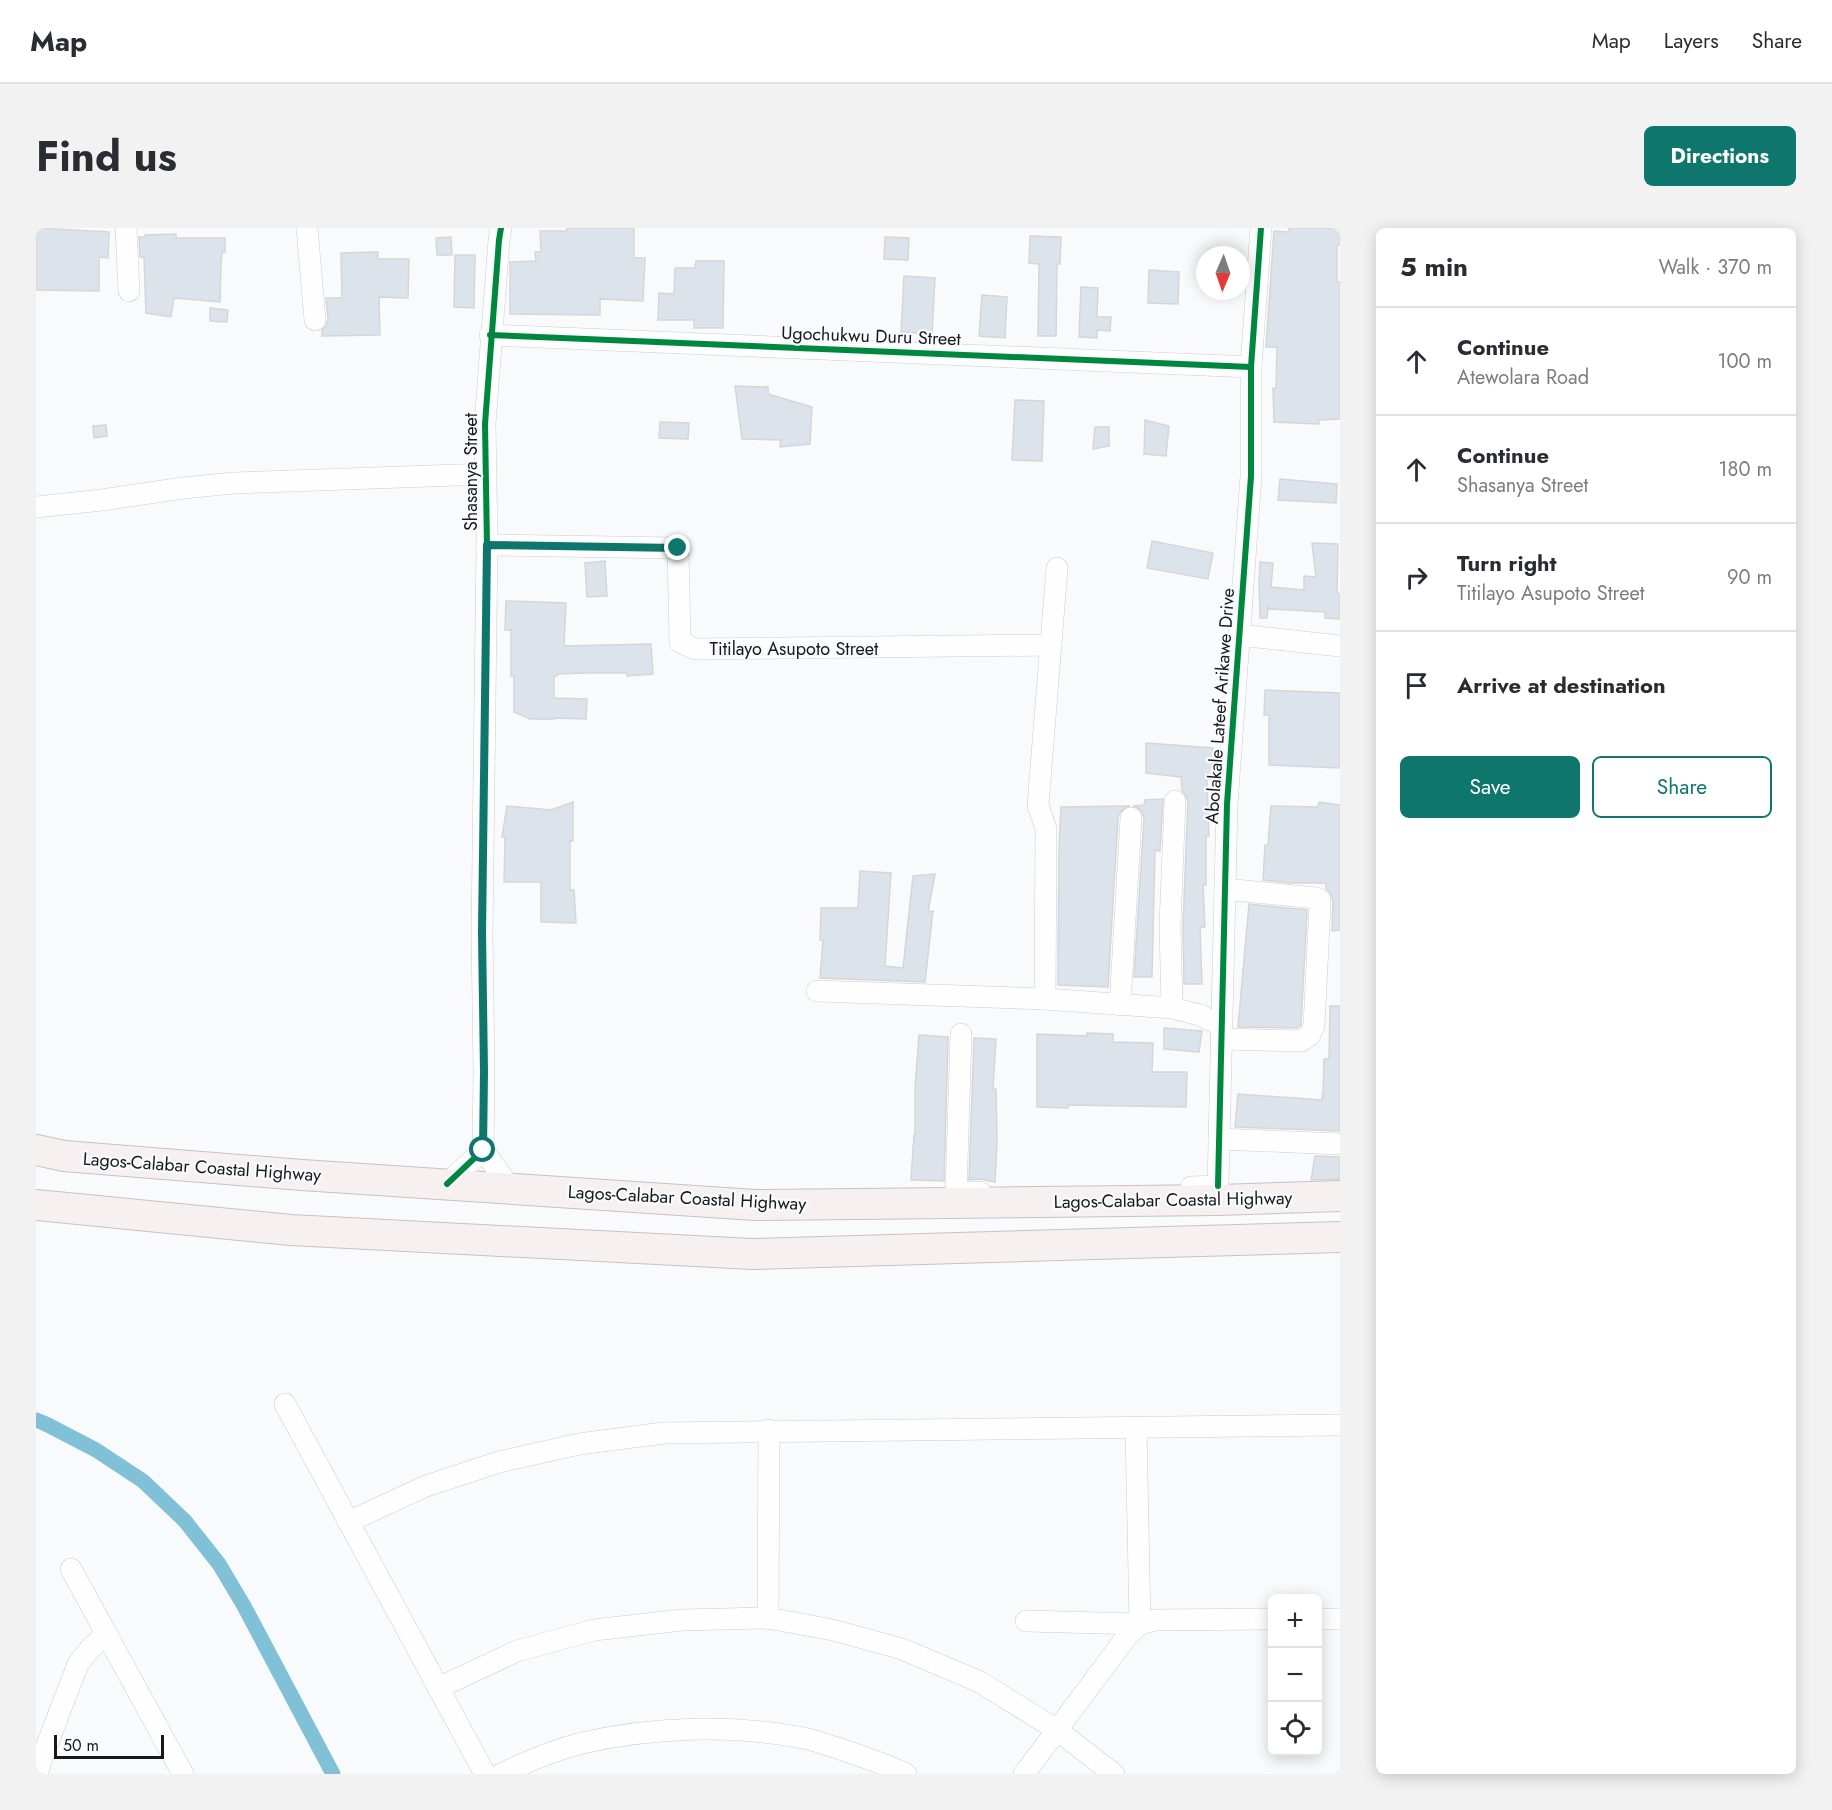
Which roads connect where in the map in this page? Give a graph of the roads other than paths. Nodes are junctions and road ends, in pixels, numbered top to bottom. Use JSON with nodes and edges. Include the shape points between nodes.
{"nodes":[{"id":1,"x":126,"y":228,"type":"edge"},
{"id":2,"x":307,"y":228,"type":"edge"},
{"id":3,"x":501,"y":228,"type":"edge"},
{"id":4,"x":1261,"y":228,"type":"edge"},
{"id":5,"x":129,"y":291,"type":"dead end"},
{"id":6,"x":315,"y":320,"type":"dead end"},
{"id":7,"x":490,"y":335,"type":"junction"},
{"id":8,"x":1251,"y":367,"type":"junction"},
{"id":9,"x":486,"y":474,"type":"junction"},
{"id":10,"x":36,"y":507,"type":"edge"},
{"id":11,"x":487,"y":545,"type":"junction"},
{"id":12,"x":1057,"y":568,"type":"dead end"},
{"id":13,"x":1239,"y":635,"type":"junction"},
{"id":14,"x":1051,"y":645,"type":"junction"},
{"id":15,"x":1340,"y":646,"type":"edge"},
{"id":16,"x":1176,"y":801,"type":"dead end"},
{"id":17,"x":1131,"y":818,"type":"dead end"},
{"id":18,"x":1225,"y":889,"type":"junction"},
{"id":19,"x":818,"y":991,"type":"dead end"},
{"id":20,"x":1044,"y":999,"type":"junction"},
{"id":21,"x":1120,"y":1005,"type":"junction"},
{"id":22,"x":1172,"y":1008,"type":"junction"},
{"id":23,"x":1221,"y":1033,"type":"junction"},
{"id":24,"x":961,"y":1034,"type":"dead end"},
{"id":25,"x":1219,"y":1139,"type":"junction"},
{"id":26,"x":1340,"y":1144,"type":"edge"},
{"id":27,"x":36,"y":1150,"type":"edge"},
{"id":28,"x":483,"y":1150,"type":"junction"},
{"id":29,"x":447,"y":1184,"type":"junction"},
{"id":30,"x":511,"y":1189,"type":"junction"},
{"id":31,"x":1340,"y":1196,"type":"edge"},
{"id":32,"x":36,"y":1205,"type":"edge"},
{"id":33,"x":1340,"y":1237,"type":"edge"},
{"id":34,"x":285,"y":1404,"type":"dead end"},
{"id":35,"x":1340,"y":1425,"type":"edge"},
{"id":36,"x":1136,"y":1427,"type":"junction"},
{"id":37,"x":769,"y":1430,"type":"junction"},
{"id":38,"x":348,"y":1522,"type":"junction"},
{"id":39,"x":71,"y":1569,"type":"dead end"},
{"id":40,"x":768,"y":1618,"type":"junction"},
{"id":41,"x":1268,"y":1619,"type":"edge"},
{"id":42,"x":1322,"y":1619,"type":"edge"},
{"id":43,"x":1340,"y":1619,"type":"edge"},
{"id":44,"x":1026,"y":1621,"type":"dead end"},
{"id":45,"x":1140,"y":1624,"type":"junction"},
{"id":46,"x":106,"y":1634,"type":"junction"},
{"id":47,"x":438,"y":1688,"type":"junction"},
{"id":48,"x":1058,"y":1730,"type":"junction"},
{"id":49,"x":37,"y":1774,"type":"edge"},
{"id":50,"x":183,"y":1774,"type":"edge"},
{"id":51,"x":485,"y":1774,"type":"edge"},
{"id":52,"x":501,"y":1774,"type":"edge"},
{"id":53,"x":906,"y":1774,"type":"edge"},
{"id":54,"x":1024,"y":1774,"type":"edge"},
{"id":55,"x":1114,"y":1774,"type":"edge"}],
"edges":[{"from":1,"to":5,"type":"street"},
{"from":2,"to":6,"type":"street"},
{"from":3,"to":7,"type":"street","name":"Shasanya Street"},
{"from":4,"to":8,"type":"street","name":"Abolakale Lateef Arikawe Drive"},
{"from":7,"to":8,"type":"street","name":"Ugochukwu Duru Street"},
{"from":7,"to":9,"type":"street","name":"Shasanya Street"},
{"from":8,"to":13,"type":"street","name":"Abolakale Lateef Arikawe Drive","via":[[1251,476]]},
{"from":9,"to":10,"type":"street","via":[[234,483]]},
{"from":9,"to":11,"type":"street","name":"Shasanya Street"},
{"from":11,"to":14,"type":"street","name":"Titilayo Asupoto Street","via":[[678,548],[680,642],[694,649]]},
{"from":11,"to":28,"type":"street","name":"Shasanya Street"},
{"from":12,"to":14,"type":"street"},
{"from":13,"to":15,"type":"street"},
{"from":13,"to":18,"type":"street","name":"Abolakale Lateef Arikawe Drive"},
{"from":14,"to":20,"type":"street","via":[[1038,805],[1046,829]]},
{"from":16,"to":22,"type":"street","via":[[1170,925]]},
{"from":17,"to":21,"type":"street"},
{"from":18,"to":23,"type":"street","name":"Abolakale Lateef Arikawe Drive"},
{"from":18,"to":23,"type":"street","via":[[1316,898],[1320,905],[1314,1026],[1310,1035],[1301,1041]]},
{"from":19,"to":20,"type":"street"},
{"from":20,"to":21,"type":"street"},
{"from":21,"to":22,"type":"street"},
{"from":22,"to":23,"type":"street","via":[[1200,1015]]},
{"from":23,"to":25,"type":"street","name":"Abolakale Lateef Arikawe Drive"},
{"from":24,"to":25,"type":"street","name":"Abolakale Lateef Arikawe Drive","via":[[956,1193],[1218,1186]]},
{"from":25,"to":26,"type":"street"},
{"from":27,"to":29,"type":"highway","name":"Lagos-Calabar Coastal Highway","via":[[64,1156]]},
{"from":28,"to":29,"type":"street"},
{"from":28,"to":30,"type":"street"},
{"from":29,"to":30,"type":"highway","name":"Lagos-Calabar Coastal Highway"},
{"from":30,"to":31,"type":"highway","name":"Lagos-Calabar Coastal Highway","via":[[755,1204]]},
{"from":32,"to":33,"type":"highway","via":[[291,1230],[752,1254]]},
{"from":34,"to":38,"type":"street"},
{"from":35,"to":36,"type":"street"},
{"from":36,"to":37,"type":"street"},
{"from":36,"to":45,"type":"street"},
{"from":37,"to":38,"type":"street","via":[[664,1433],[579,1444],[499,1462],[426,1486]]},
{"from":37,"to":40,"type":"street"},
{"from":38,"to":47,"type":"street"},
{"from":39,"to":46,"type":"street"},
{"from":40,"to":47,"type":"street","via":[[682,1620],[594,1630],[517,1651]]},
{"from":40,"to":48,"type":"street","via":[[902,1649],[980,1682]]},
{"from":41,"to":45,"type":"street","via":[[1155,1620]]},
{"from":42,"to":43,"type":"street"},
{"from":44,"to":45,"type":"street"},
{"from":45,"to":48,"type":"street"},
{"from":46,"to":49,"type":"street","via":[[78,1664]]},
{"from":46,"to":50,"type":"street"},
{"from":47,"to":51,"type":"street"},
{"from":48,"to":54,"type":"street"},
{"from":48,"to":55,"type":"street"},
{"from":52,"to":53,"type":"street","via":[[581,1744],[696,1729],[805,1738]]}]}
